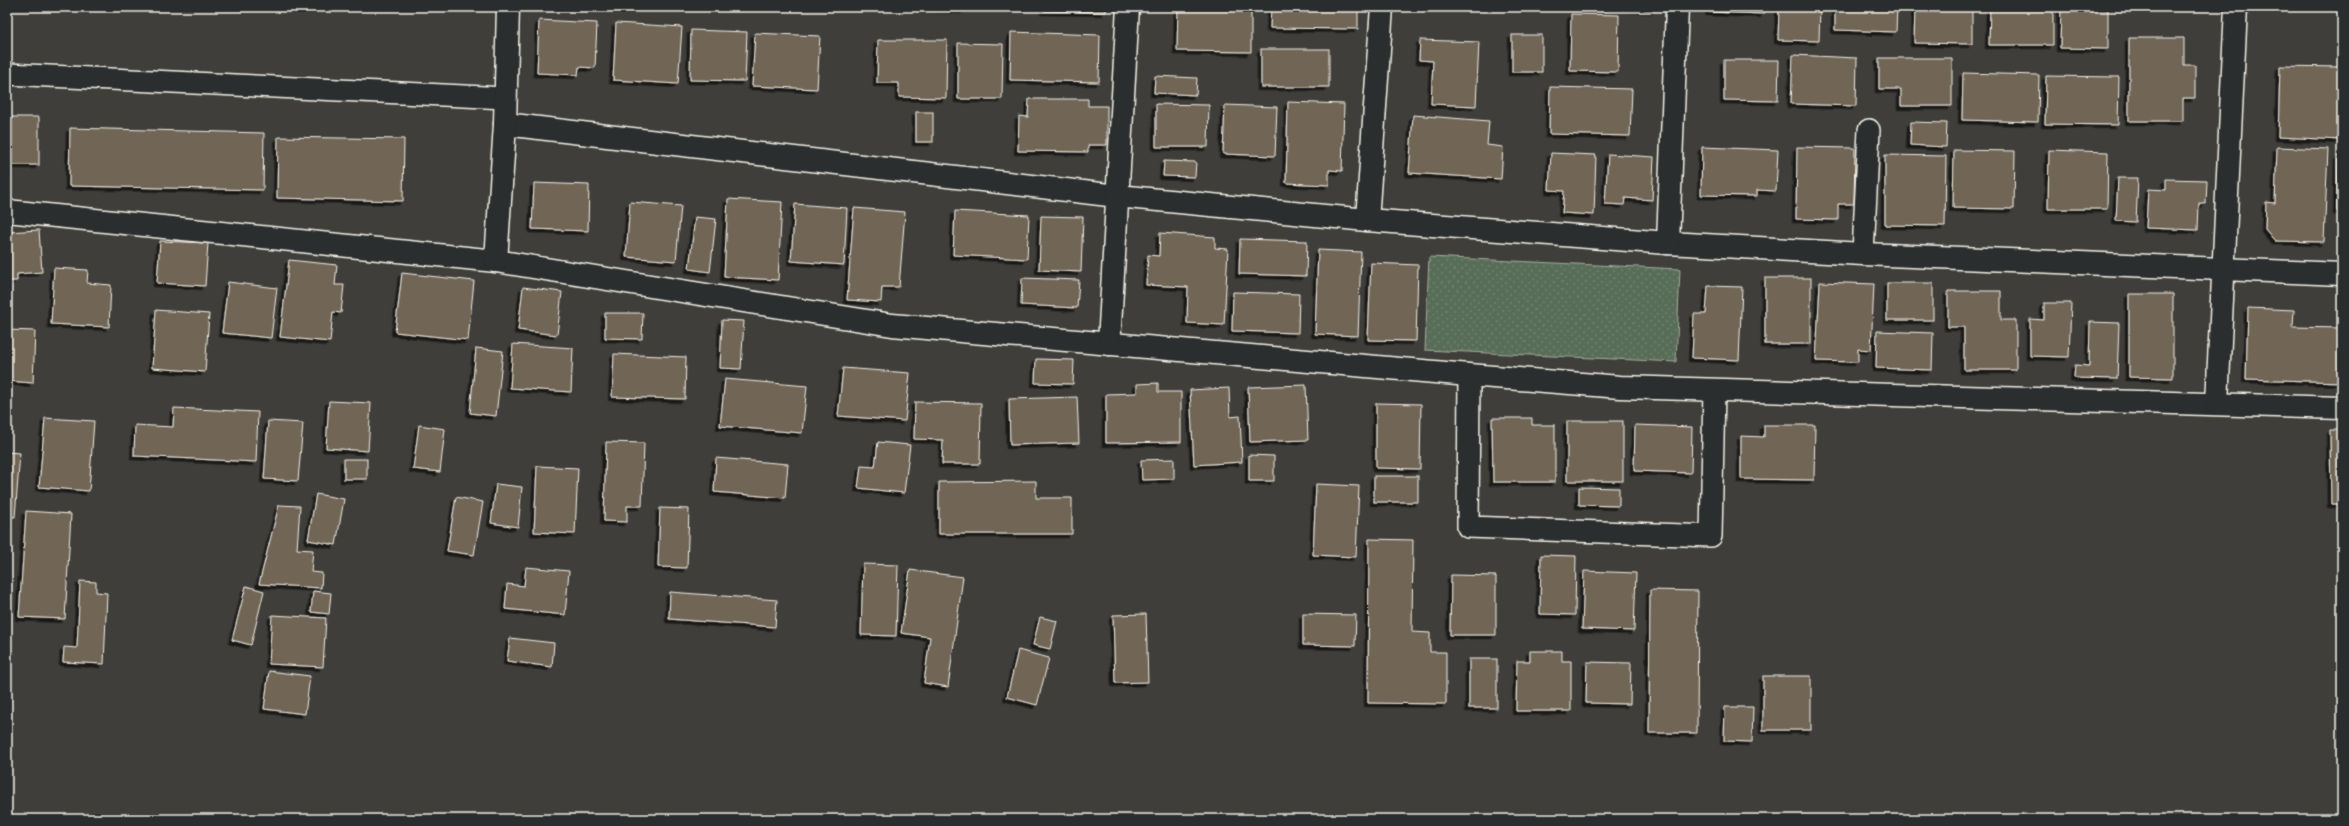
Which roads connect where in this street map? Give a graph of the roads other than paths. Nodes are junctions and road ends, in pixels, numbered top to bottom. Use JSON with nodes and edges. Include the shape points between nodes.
{"nodes":[{"id":1,"x":508,"y":7,"type":"edge"},
{"id":2,"x":1128,"y":7,"type":"edge"},
{"id":3,"x":1382,"y":7,"type":"edge"},
{"id":4,"x":1677,"y":7,"type":"edge"},
{"id":5,"x":2236,"y":7,"type":"edge"},
{"id":6,"x":7,"y":74,"type":"edge"},
{"id":7,"x":506,"y":98,"type":"junction"},
{"id":8,"x":505,"y":124,"type":"junction"},
{"id":9,"x":1869,"y":130,"type":"dead end"},
{"id":10,"x":1117,"y":196,"type":"junction"},
{"id":11,"x":7,"y":211,"type":"edge"},
{"id":12,"x":1368,"y":220,"type":"junction"},
{"id":13,"x":1668,"y":243,"type":"junction"},
{"id":14,"x":1863,"y":254,"type":"junction"},
{"id":15,"x":496,"y":261,"type":"junction"},
{"id":16,"x":2224,"y":268,"type":"junction"},
{"id":17,"x":2342,"y":274,"type":"edge"},
{"id":18,"x":1109,"y":344,"type":"junction"},
{"id":19,"x":1469,"y":375,"type":"junction"},
{"id":20,"x":1714,"y":390,"type":"junction"},
{"id":21,"x":2217,"y":403,"type":"junction"},
{"id":22,"x":2342,"y":408,"type":"edge"}],
"edges":[{"from":1,"to":7,"type":"street"},
{"from":2,"to":10,"type":"street"},
{"from":3,"to":12,"type":"street"},
{"from":4,"to":13,"type":"street"},
{"from":5,"to":16,"type":"street"},
{"from":6,"to":7,"type":"lane"},
{"from":7,"to":8,"type":"street"},
{"from":8,"to":10,"type":"street"},
{"from":8,"to":15,"type":"street"},
{"from":9,"to":14,"type":"lane"},
{"from":10,"to":12,"type":"street"},
{"from":10,"to":18,"type":"street"},
{"from":11,"to":15,"type":"street"},
{"from":12,"to":13,"type":"street"},
{"from":13,"to":14,"type":"street"},
{"from":14,"to":16,"type":"street"},
{"from":15,"to":18,"type":"street","via":[[892,326]]},
{"from":16,"to":17,"type":"street"},
{"from":16,"to":21,"type":"street"},
{"from":18,"to":19,"type":"street"},
{"from":19,"to":20,"type":"street","via":[[1620,387]]},
{"from":19,"to":20,"type":"lane","via":[[1468,527],[1711,536]]},
{"from":20,"to":21,"type":"street"},
{"from":21,"to":22,"type":"street"}]}
